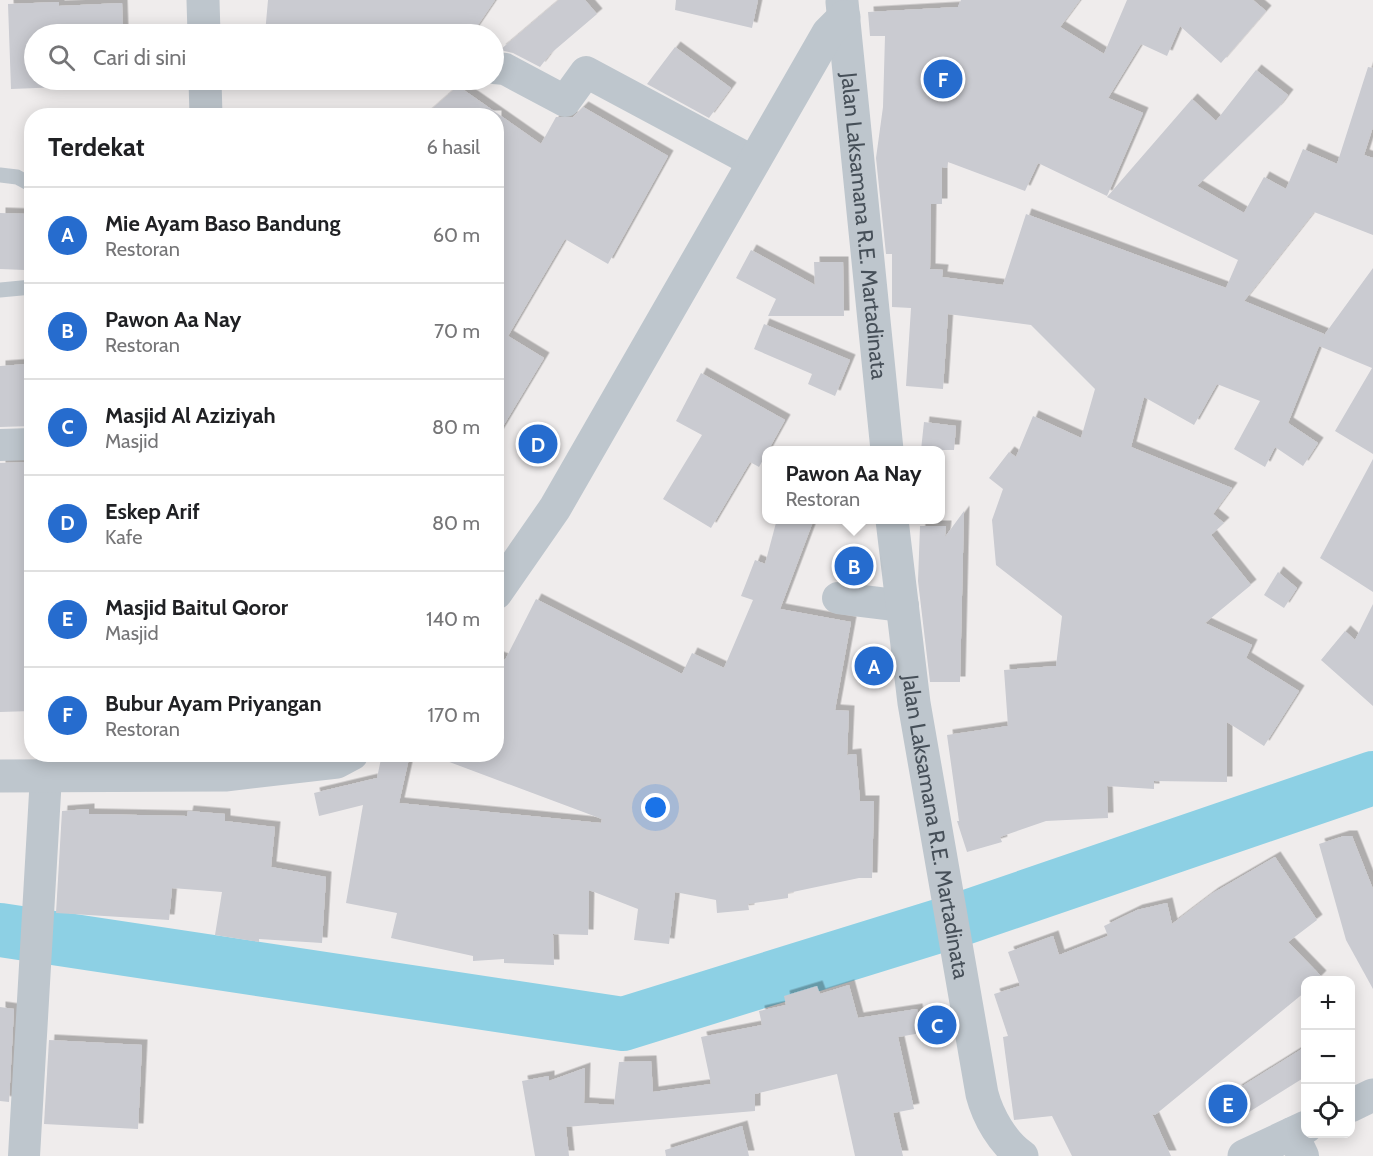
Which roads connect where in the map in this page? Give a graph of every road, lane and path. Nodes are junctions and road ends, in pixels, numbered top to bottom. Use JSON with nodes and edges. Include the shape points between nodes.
{"nodes":[{"id":1,"x":203,"y":0,"type":"edge"},
{"id":2,"x":843,"y":8,"type":"edge"},
{"id":3,"x":204,"y":24,"type":"edge"},
{"id":4,"x":504,"y":69,"type":"edge"},
{"id":5,"x":205,"y":90,"type":"edge"},
{"id":6,"x":206,"y":108,"type":"edge"},
{"id":7,"x":754,"y":162,"type":"junction"},
{"id":8,"x":0,"y":176,"type":"edge"},
{"id":9,"x":24,"y":181,"type":"edge"},
{"id":10,"x":24,"y":288,"type":"edge"},
{"id":11,"x":0,"y":290,"type":"edge"},
{"id":12,"x":24,"y":444,"type":"edge"},
{"id":13,"x":0,"y":445,"type":"edge"},
{"id":14,"x":887,"y":446,"type":"edge"},
{"id":15,"x":893,"y":524,"type":"edge"},
{"id":16,"x":504,"y":581,"type":"edge"},
{"id":17,"x":838,"y":598,"type":"dead end"},
{"id":18,"x":903,"y":606,"type":"junction"},
{"id":19,"x":337,"y":762,"type":"edge"},
{"id":20,"x":224,"y":765,"type":"edge"},
{"id":21,"x":0,"y":776,"type":"edge"},
{"id":22,"x":46,"y":776,"type":"junction"},
{"id":23,"x":1373,"y":1095,"type":"edge"},
{"id":24,"x":1355,"y":1104,"type":"edge"},
{"id":25,"x":1300,"y":1139,"type":"edge"},
{"id":26,"x":1014,"y":1154,"type":"edge"},
{"id":27,"x":24,"y":1156,"type":"edge"},
{"id":28,"x":1244,"y":1156,"type":"edge"}],
"edges":[{"from":1,"to":3,"type":"street"},
{"from":2,"to":7,"type":"street"},
{"from":2,"to":14,"type":"street","name":"Jalan Laksamana R.E. Martadinata"},
{"from":4,"to":7,"type":"street","via":[[565,101],[586,72]]},
{"from":5,"to":6,"type":"street"},
{"from":7,"to":16,"type":"street","via":[[555,508]]},
{"from":8,"to":9,"type":"lane"},
{"from":10,"to":11,"type":"lane"},
{"from":12,"to":13,"type":"street"},
{"from":15,"to":18,"type":"street","name":"Jalan Laksamana R.E. Martadinata"},
{"from":17,"to":18,"type":"street"},
{"from":18,"to":26,"type":"street","name":"Jalan Laksamana R.E. Martadinata","via":[[914,703],[984,1102]]},
{"from":19,"to":20,"type":"street"},
{"from":20,"to":22,"type":"street"},
{"from":21,"to":22,"type":"street"},
{"from":22,"to":27,"type":"street"},
{"from":23,"to":24,"type":"street"},
{"from":25,"to":28,"type":"street"}]}
